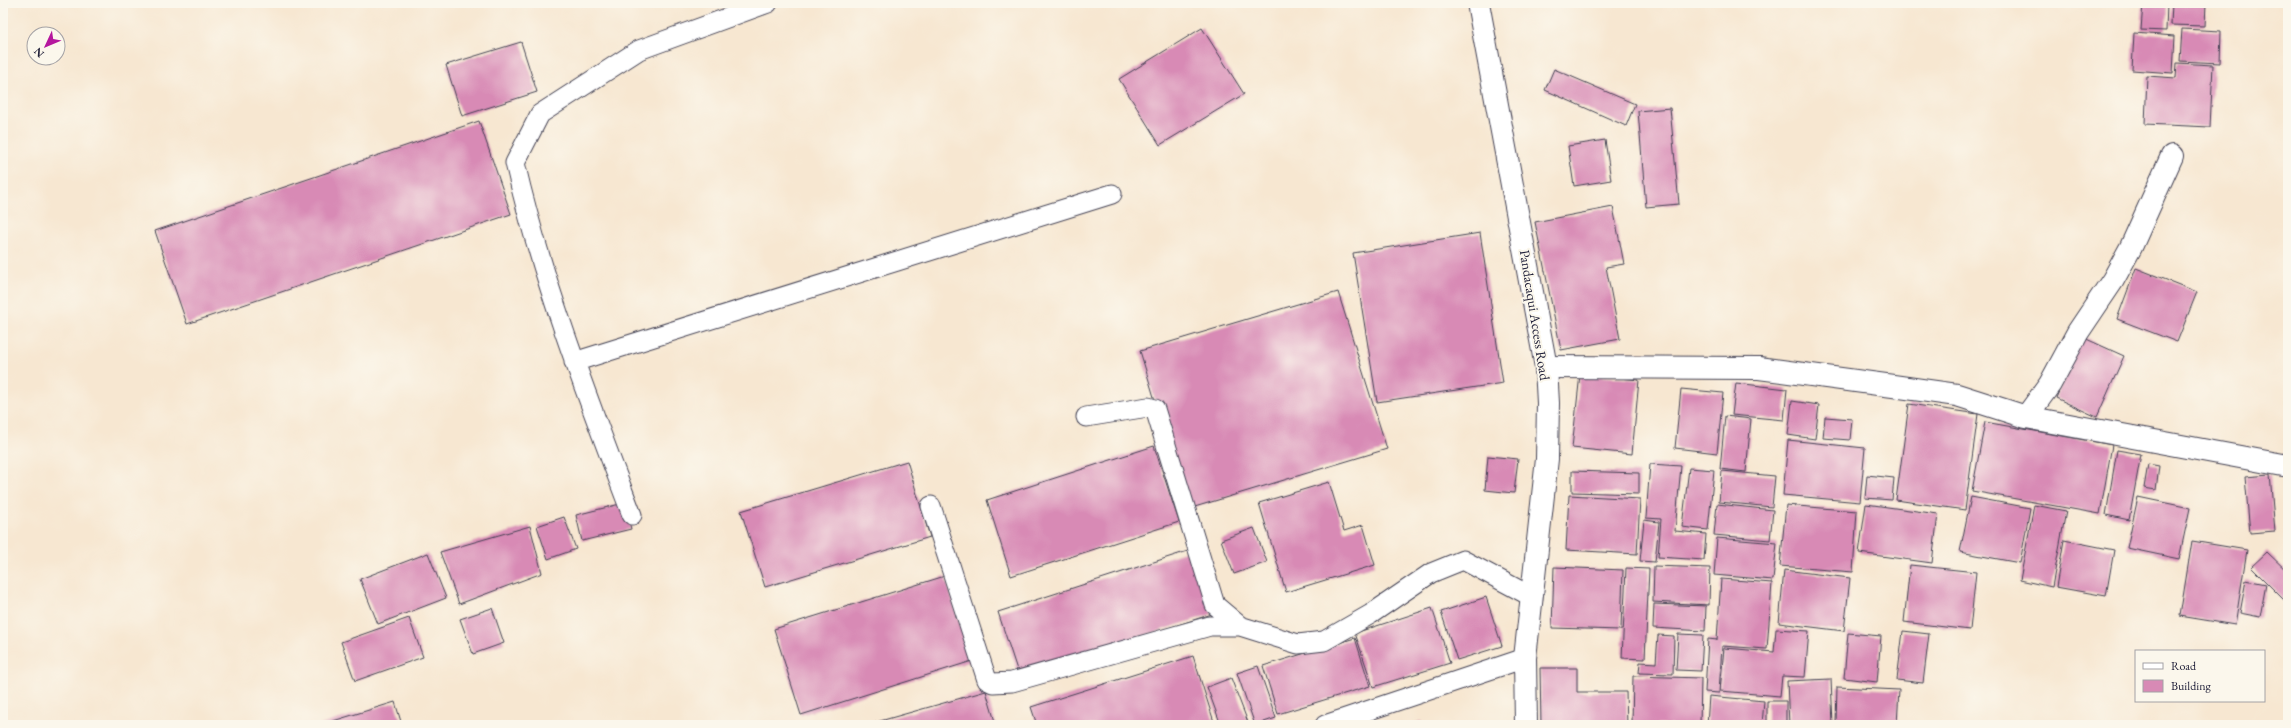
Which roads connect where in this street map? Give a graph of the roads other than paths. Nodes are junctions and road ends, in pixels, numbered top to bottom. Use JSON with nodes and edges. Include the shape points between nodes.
{"nodes":[{"id":1,"x":768,"y":3,"type":"edge"},
{"id":2,"x":1478,"y":3,"type":"edge"},
{"id":3,"x":2172,"y":156,"type":"dead end"},
{"id":4,"x":1112,"y":194,"type":"dead end"},
{"id":5,"x":574,"y":362,"type":"junction"},
{"id":6,"x":1546,"y":366,"type":"junction"},
{"id":7,"x":1086,"y":417,"type":"dead end"},
{"id":8,"x":2026,"y":417,"type":"junction"},
{"id":9,"x":2283,"y":465,"type":"dead end"},
{"id":10,"x":931,"y":506,"type":"dead end"},
{"id":11,"x":632,"y":515,"type":"dead end"},
{"id":12,"x":1532,"y":597,"type":"junction"},
{"id":13,"x":1240,"y":626,"type":"junction"},
{"id":14,"x":1524,"y":658,"type":"junction"},
{"id":15,"x":1325,"y":725,"type":"edge"},
{"id":16,"x":1526,"y":725,"type":"edge"}],
"edges":[{"from":1,"to":5,"type":"lane","via":[[640,50],[540,114],[514,163],[527,217]]},
{"from":2,"to":6,"type":"street","name":"Pandacaqui Access Road"},
{"from":3,"to":8,"type":"street","via":[[2131,247],[2078,332],[2050,384]]},
{"from":4,"to":5,"type":"lane"},
{"from":5,"to":11,"type":"lane"},
{"from":6,"to":8,"type":"street","via":[[1759,368],[1957,395]]},
{"from":6,"to":12,"type":"street","name":"Pandacaqui Access Road","via":[[1547,459]]},
{"from":7,"to":13,"type":"lane","via":[[1148,407],[1155,410],[1215,605]]},
{"from":8,"to":9,"type":"street"},
{"from":10,"to":13,"type":"lane","via":[[987,680],[993,683],[1012,682],[1210,626]]},
{"from":12,"to":13,"type":"lane","via":[[1463,560],[1431,573],[1324,641],[1298,644]]},
{"from":12,"to":14,"type":"street","name":"Pandacaqui Access Road"},
{"from":14,"to":15,"type":"lane"},
{"from":14,"to":16,"type":"street","name":"Pandacaqui Access Road"}]}
